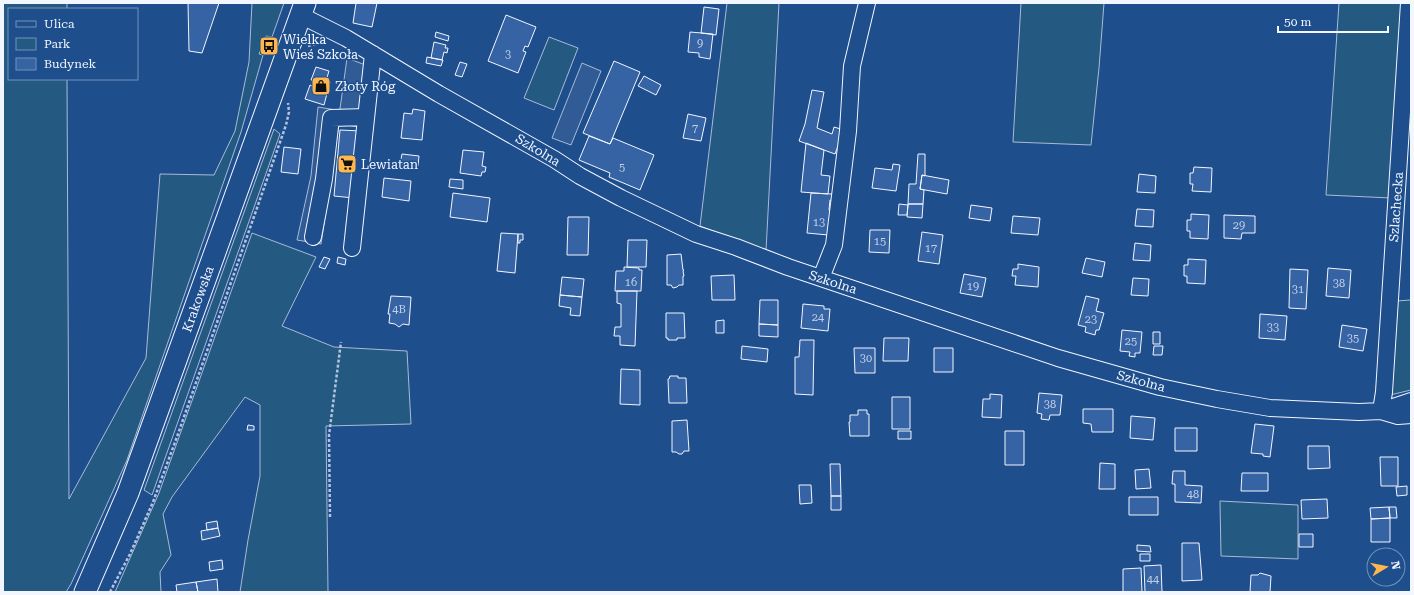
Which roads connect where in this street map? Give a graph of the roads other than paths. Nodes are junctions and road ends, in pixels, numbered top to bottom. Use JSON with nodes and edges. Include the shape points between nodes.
{"nodes":[{"id":1,"x":867,"y":3,"type":"edge"},
{"id":2,"x":1409,"y":3,"type":"edge"},
{"id":3,"x":302,"y":9,"type":"edge"},
{"id":4,"x":373,"y":54,"type":"junction"},
{"id":5,"x":366,"y":118,"type":"junction"},
{"id":6,"x":313,"y":237,"type":"dead end"},
{"id":7,"x":352,"y":248,"type":"dead end"},
{"id":8,"x":821,"y":278,"type":"junction"},
{"id":9,"x":1411,"y":401,"type":"edge"},
{"id":10,"x":1381,"y":411,"type":"junction"},
{"id":11,"x":1411,"y":415,"type":"edge"},
{"id":12,"x":85,"y":592,"type":"edge"}],
"edges":[{"from":1,"to":8,"type":"street","via":[[852,66],[848,131],[834,245]]},
{"from":2,"to":10,"type":"street","name":"Szlachecka"},
{"from":3,"to":4,"type":"street","name":"Szkolna"},
{"from":3,"to":12,"type":"main road","name":"Krakowska","via":[[131,487]]},
{"from":4,"to":5,"type":"street"},
{"from":4,"to":8,"type":"street","name":"Szkolna","via":[[621,198],[696,234]]},
{"from":5,"to":6,"type":"street","via":[[331,118],[324,179]]},
{"from":5,"to":7,"type":"street"},
{"from":8,"to":10,"type":"street","name":"Szkolna","via":[[1058,358],[1160,387],[1270,408]]},
{"from":9,"to":10,"type":"street"},
{"from":10,"to":11,"type":"street","name":"Szkolna","via":[[1398,416]]}]}
